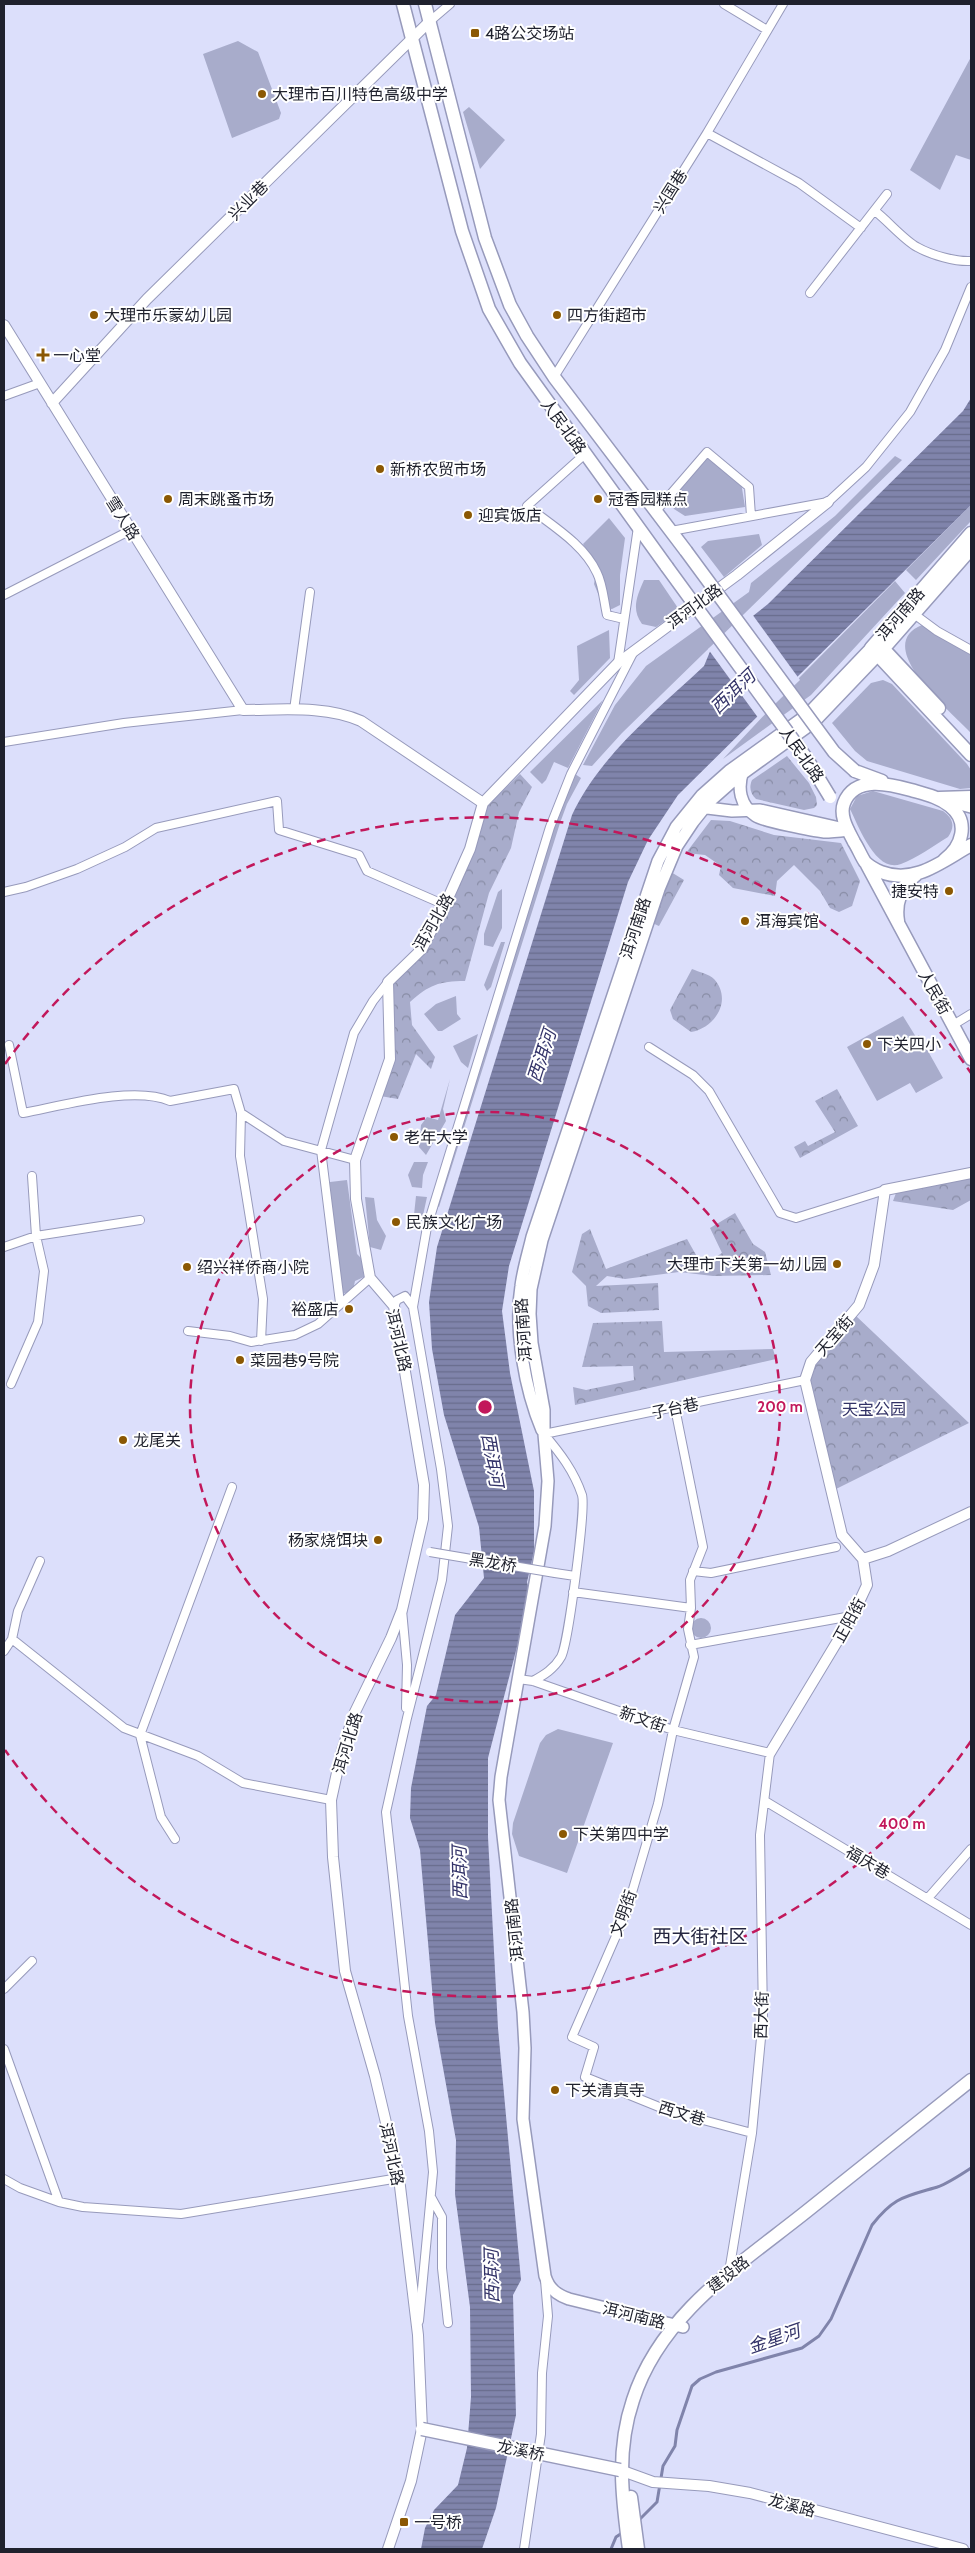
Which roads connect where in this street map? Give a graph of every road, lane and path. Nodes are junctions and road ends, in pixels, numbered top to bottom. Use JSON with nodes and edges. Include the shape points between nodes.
{"nodes":[{"id":1,"x":403,"y":4,"type":"edge"},
{"id":2,"x":425,"y":4,"type":"edge"},
{"id":3,"x":450,"y":4,"type":"edge"},
{"id":4,"x":724,"y":4,"type":"edge"},
{"id":5,"x":783,"y":4,"type":"edge"},
{"id":6,"x":429,"y":22,"type":"junction"},
{"id":7,"x":767,"y":30,"type":"junction"},
{"id":8,"x":412,"y":37,"type":"junction"},
{"id":9,"x":707,"y":132,"type":"junction"},
{"id":10,"x":887,"y":194,"type":"dead end"},
{"id":11,"x":875,"y":211,"type":"junction"},
{"id":12,"x":861,"y":228,"type":"junction"},
{"id":13,"x":971,"y":261,"type":"edge"},
{"id":14,"x":971,"y":287,"type":"edge"},
{"id":15,"x":810,"y":293,"type":"dead end"},
{"id":16,"x":4,"y":325,"type":"edge"},
{"id":17,"x":554,"y":377,"type":"junction"},
{"id":18,"x":40,"y":382,"type":"junction"},
{"id":19,"x":4,"y":396,"type":"edge"},
{"id":20,"x":52,"y":403,"type":"junction"},
{"id":21,"x":585,"y":454,"type":"junction"},
{"id":22,"x":828,"y":502,"type":"junction"},
{"id":23,"x":656,"y":511,"type":"junction"},
{"id":24,"x":750,"y":516,"type":"junction"},
{"id":25,"x":638,"y":527,"type":"junction"},
{"id":26,"x":131,"y":530,"type":"junction"},
{"id":27,"x":671,"y":531,"type":"junction"},
{"id":28,"x":971,"y":534,"type":"edge"},
{"id":29,"x":971,"y":549,"type":"edge"},
{"id":30,"x":310,"y":592,"type":"dead end"},
{"id":31,"x":4,"y":595,"type":"edge"},
{"id":32,"x":914,"y":614,"type":"junction"},
{"id":33,"x":624,"y":619,"type":"junction"},
{"id":34,"x":877,"y":648,"type":"junction"},
{"id":35,"x":635,"y":650,"type":"junction"},
{"id":36,"x":971,"y":650,"type":"edge"},
{"id":37,"x":618,"y":663,"type":"junction"},
{"id":38,"x":243,"y":710,"type":"junction"},
{"id":39,"x":294,"y":710,"type":"junction"},
{"id":40,"x":4,"y":742,"type":"edge"},
{"id":41,"x":971,"y":743,"type":"edge"},
{"id":42,"x":971,"y":755,"type":"edge"},
{"id":43,"x":748,"y":758,"type":"junction"},
{"id":44,"x":742,"y":774,"type":"junction"},
{"id":45,"x":889,"y":784,"type":"junction"},
{"id":46,"x":971,"y":797,"type":"edge"},
{"id":47,"x":938,"y":798,"type":"junction"},
{"id":48,"x":483,"y":803,"type":"junction"},
{"id":49,"x":692,"y":806,"type":"junction"},
{"id":50,"x":971,"y":807,"type":"edge"},
{"id":51,"x":704,"y":808,"type":"junction"},
{"id":52,"x":750,"y":811,"type":"junction"},
{"id":53,"x":848,"y":830,"type":"junction"},
{"id":54,"x":971,"y":845,"type":"edge"},
{"id":55,"x":944,"y":860,"type":"junction"},
{"id":56,"x":865,"y":862,"type":"junction"},
{"id":57,"x":918,"y":874,"type":"junction"},
{"id":58,"x":4,"y":892,"type":"edge"},
{"id":59,"x":444,"y":905,"type":"junction"},
{"id":60,"x":899,"y":926,"type":"junction"},
{"id":61,"x":388,"y":982,"type":"junction"},
{"id":62,"x":971,"y":1014,"type":"edge"},
{"id":63,"x":953,"y":1024,"type":"junction"},
{"id":64,"x":9,"y":1045,"type":"dead end"},
{"id":65,"x":649,"y":1047,"type":"dead end"},
{"id":66,"x":971,"y":1059,"type":"edge"},
{"id":67,"x":241,"y":1113,"type":"junction"},
{"id":68,"x":321,"y":1150,"type":"junction"},
{"id":69,"x":354,"y":1160,"type":"junction"},
{"id":70,"x":971,"y":1173,"type":"edge"},
{"id":71,"x":32,"y":1176,"type":"dead end"},
{"id":72,"x":885,"y":1190,"type":"junction"},
{"id":73,"x":140,"y":1220,"type":"dead end"},
{"id":74,"x":36,"y":1236,"type":"junction"},
{"id":75,"x":4,"y":1247,"type":"edge"},
{"id":76,"x":370,"y":1278,"type":"junction"},
{"id":77,"x":340,"y":1303,"type":"junction"},
{"id":78,"x":394,"y":1306,"type":"junction"},
{"id":79,"x":413,"y":1307,"type":"junction"},
{"id":80,"x":188,"y":1331,"type":"dead end"},
{"id":81,"x":261,"y":1341,"type":"junction"},
{"id":82,"x":805,"y":1380,"type":"junction"},
{"id":83,"x":10,"y":1384,"type":"dead end"},
{"id":84,"x":675,"y":1408,"type":"junction"},
{"id":85,"x":544,"y":1434,"type":"junction"},
{"id":86,"x":232,"y":1487,"type":"dead end"},
{"id":87,"x":971,"y":1512,"type":"edge"},
{"id":88,"x":836,"y":1547,"type":"dead end"},
{"id":89,"x":416,"y":1550,"type":"junction"},
{"id":90,"x":863,"y":1559,"type":"junction"},
{"id":91,"x":40,"y":1561,"type":"dead end"},
{"id":92,"x":693,"y":1571,"type":"junction"},
{"id":93,"x":575,"y":1576,"type":"junction"},
{"id":94,"x":573,"y":1592,"type":"junction"},
{"id":95,"x":691,"y":1608,"type":"junction"},
{"id":96,"x":402,"y":1610,"type":"junction"},
{"id":97,"x":846,"y":1617,"type":"dead end"},
{"id":98,"x":12,"y":1640,"type":"junction"},
{"id":99,"x":690,"y":1645,"type":"junction"},
{"id":100,"x":4,"y":1651,"type":"edge"},
{"id":101,"x":518,"y":1679,"type":"junction"},
{"id":102,"x":533,"y":1682,"type":"junction"},
{"id":103,"x":406,"y":1718,"type":"junction"},
{"id":104,"x":673,"y":1730,"type":"junction"},
{"id":105,"x":140,"y":1735,"type":"junction"},
{"id":106,"x":770,"y":1754,"type":"junction"},
{"id":107,"x":331,"y":1800,"type":"junction"},
{"id":108,"x":765,"y":1801,"type":"junction"},
{"id":109,"x":175,"y":1839,"type":"dead end"},
{"id":110,"x":971,"y":1849,"type":"edge"},
{"id":111,"x":928,"y":1898,"type":"junction"},
{"id":112,"x":971,"y":1925,"type":"edge"},
{"id":113,"x":32,"y":1961,"type":"dead end"},
{"id":114,"x":4,"y":1989,"type":"edge"},
{"id":115,"x":4,"y":2049,"type":"edge"},
{"id":116,"x":585,"y":2077,"type":"joint"},
{"id":117,"x":971,"y":2080,"type":"edge"},
{"id":118,"x":971,"y":2090,"type":"edge"},
{"id":119,"x":752,"y":2133,"type":"junction"},
{"id":120,"x":399,"y":2178,"type":"junction"},
{"id":121,"x":4,"y":2179,"type":"edge"},
{"id":122,"x":431,"y":2197,"type":"junction"},
{"id":123,"x":59,"y":2202,"type":"junction"},
{"id":124,"x":728,"y":2274,"type":"junction"},
{"id":125,"x":545,"y":2276,"type":"junction"},
{"id":126,"x":448,"y":2324,"type":"dead end"},
{"id":127,"x":678,"y":2326,"type":"junction"},
{"id":128,"x":418,"y":2335,"type":"junction"},
{"id":129,"x":422,"y":2429,"type":"junction"},
{"id":130,"x":624,"y":2472,"type":"junction"},
{"id":131,"x":633,"y":2546,"type":"edge"},
{"id":132,"x":388,"y":2549,"type":"edge"},
{"id":133,"x":524,"y":2549,"type":"edge"},
{"id":134,"x":963,"y":2549,"type":"edge"}],
"edges":[{"from":1,"to":8,"type":"main road","name":"人民北路"},
{"from":2,"to":6,"type":"main road","name":"人民北路"},
{"from":3,"to":6,"type":"street","name":"兴业巷"},
{"from":4,"to":7,"type":"street"},
{"from":5,"to":7,"type":"street","name":"兴国巷"},
{"from":6,"to":8,"type":"street","name":"兴业巷"},
{"from":6,"to":17,"type":"main road","name":"人民北路","via":[[497,274],[518,321]]},
{"from":7,"to":9,"type":"street","name":"兴国巷"},
{"from":8,"to":20,"type":"street","name":"兴业巷","via":[[147,299]]},
{"from":8,"to":21,"type":"main road","name":"人民北路","via":[[464,237],[488,309],[520,363]]},
{"from":9,"to":12,"type":"street","via":[[799,183]]},
{"from":9,"to":17,"type":"street","name":"兴国巷"},
{"from":10,"to":11,"type":"street"},
{"from":11,"to":12,"type":"street"},
{"from":11,"to":13,"type":"street","via":[[916,247],[940,256]]},
{"from":12,"to":15,"type":"street"},
{"from":14,"to":22,"type":"street","name":"洱河北路","via":[[952,335],[910,412],[866,467]]},
{"from":16,"to":18,"type":"street","name":"雪人路"},
{"from":17,"to":23,"type":"main road","name":"人民北路"},
{"from":18,"to":19,"type":"street"},
{"from":18,"to":20,"type":"street","name":"雪人路"},
{"from":20,"to":26,"type":"street","name":"雪人路"},
{"from":21,"to":25,"type":"main road","name":"人民北路"},
{"from":21,"to":33,"type":"street","via":[[527,506],[589,558],[598,574],[607,615]]},
{"from":22,"to":24,"type":"street"},
{"from":22,"to":35,"type":"street","name":"洱河北路","via":[[737,575]]},
{"from":23,"to":24,"type":"street","via":[[708,452],[749,487]]},
{"from":23,"to":27,"type":"main road","name":"人民北路"},
{"from":24,"to":27,"type":"street"},
{"from":25,"to":33,"type":"street"},
{"from":25,"to":53,"type":"main road","name":"人民北路","bridge":true,"via":[[813,768]]},
{"from":26,"to":31,"type":"street"},
{"from":26,"to":38,"type":"street","name":"雪人路"},
{"from":27,"to":45,"type":"main road","name":"人民北路","bridge":true,"via":[[834,752],[855,771]]},
{"from":28,"to":34,"type":"main road","name":"洱河南路"},
{"from":29,"to":32,"type":"main road","name":"洱河南路"},
{"from":30,"to":39,"type":"street"},
{"from":32,"to":34,"type":"main road","name":"洱河南路"},
{"from":32,"to":36,"type":"street"},
{"from":33,"to":37,"type":"street"},
{"from":34,"to":41,"type":"main road"},
{"from":34,"to":42,"type":"main road"},
{"from":34,"to":43,"type":"main road","name":"洱河南路","via":[[797,723]]},
{"from":34,"to":44,"type":"main road","name":"洱河南路","via":[[814,722]]},
{"from":35,"to":37,"type":"street","name":"洱河北路"},
{"from":35,"to":79,"type":"street","via":[[570,774],[550,827],[427,1227]]},
{"from":37,"to":48,"type":"street","name":"洱河北路"},
{"from":38,"to":39,"type":"street"},
{"from":38,"to":40,"type":"street","via":[[124,723]]},
{"from":39,"to":48,"type":"street","via":[[347,714]]},
{"from":43,"to":44,"type":"main road"},
{"from":43,"to":49,"type":"main road","name":"洱河南路","via":[[715,782]]},
{"from":44,"to":51,"type":"main road","name":"洱河南路"},
{"from":44,"to":52,"type":"main road","via":[[740,792]]},
{"from":45,"to":47,"type":"main road"},
{"from":45,"to":53,"type":"main road","via":[[869,784],[848,796],[842,810]]},
{"from":46,"to":47,"type":"main road"},
{"from":47,"to":50,"type":"main road"},
{"from":47,"to":55,"type":"main road","via":[[955,811],[962,828],[958,847]]},
{"from":48,"to":59,"type":"street","name":"洱河北路","via":[[470,849]]},
{"from":49,"to":51,"type":"main road"},
{"from":49,"to":85,"type":"main road","name":"洱河南路","via":[[671,836],[649,886],[524,1266],[519,1314],[521,1344],[534,1412]]},
{"from":51,"to":52,"type":"main road"},
{"from":51,"to":85,"type":"main road","name":"洱河南路","via":[[685,833],[668,865],[542,1240],[531,1289],[530,1314],[544,1410]]},
{"from":52,"to":53,"type":"main road","via":[[757,818],[823,832]]},
{"from":53,"to":56,"type":"main road"},
{"from":54,"to":55,"type":"main road"},
{"from":55,"to":57,"type":"main road"},
{"from":56,"to":57,"type":"main road","via":[[893,876]]},
{"from":56,"to":60,"type":"main road","name":"人民街"},
{"from":57,"to":60,"type":"main road","via":[[906,884],[900,896]]},
{"from":58,"to":59,"type":"street","via":[[26,888],[77,869],[125,847],[156,828],[277,801],[279,830],[359,855],[367,871]]},
{"from":59,"to":61,"type":"street","name":"洱河北路","via":[[422,949]]},
{"from":60,"to":63,"type":"main road","name":"人民街"},
{"from":61,"to":68,"type":"street","via":[[354,1033]]},
{"from":61,"to":69,"type":"street","via":[[390,1059]]},
{"from":62,"to":63,"type":"street"},
{"from":63,"to":66,"type":"main road","name":"人民街"},
{"from":64,"to":67,"type":"street","via":[[23,1113],[118,1095],[161,1097],[170,1101],[234,1089]]},
{"from":65,"to":72,"type":"street","via":[[693,1075],[709,1091],[780,1214],[796,1218]]},
{"from":67,"to":68,"type":"street","via":[[284,1141]]},
{"from":67,"to":81,"type":"street","via":[[240,1156],[263,1299]]},
{"from":68,"to":69,"type":"street"},
{"from":68,"to":77,"type":"street"},
{"from":69,"to":76,"type":"street","via":[[356,1199]]},
{"from":70,"to":72,"type":"street"},
{"from":71,"to":74,"type":"street"},
{"from":72,"to":82,"type":"street","name":"天宝街","via":[[874,1265],[859,1306],[811,1362]]},
{"from":73,"to":74,"type":"street"},
{"from":74,"to":75,"type":"street"},
{"from":74,"to":83,"type":"street","via":[[44,1272],[38,1322]]},
{"from":76,"to":77,"type":"street"},
{"from":76,"to":78,"type":"street","name":"洱河北路"},
{"from":77,"to":81,"type":"street","via":[[318,1324],[295,1334]]},
{"from":78,"to":79,"type":"street","via":[[405,1296]]},
{"from":78,"to":89,"type":"street","name":"洱河北路","via":[[424,1485],[423,1519]]},
{"from":79,"to":103,"type":"street","via":[[448,1526],[442,1580]]},
{"from":80,"to":81,"type":"street"},
{"from":82,"to":84,"type":"street","name":"子台巷"},
{"from":82,"to":90,"type":"street","via":[[842,1536]]},
{"from":84,"to":85,"type":"street","name":"子台巷"},
{"from":84,"to":92,"type":"street","via":[[703,1548]]},
{"from":85,"to":93,"type":"street","via":[[568,1463],[583,1497],[582,1535]]},
{"from":85,"to":101,"type":"main road","name":"洱河南路","via":[[548,1470],[547,1516]]},
{"from":86,"to":105,"type":"street"},
{"from":87,"to":90,"type":"street","via":[[888,1551]]},
{"from":88,"to":92,"type":"street","via":[[710,1573]]},
{"from":89,"to":93,"type":"street","name":"黑龙桥","bridge":true},
{"from":89,"to":96,"type":"street","name":"洱河北路"},
{"from":90,"to":106,"type":"street","name":"正阳街","via":[[867,1586],[852,1617]]},
{"from":91,"to":98,"type":"street","via":[[18,1611]]},
{"from":92,"to":95,"type":"street","via":[[690,1580]]},
{"from":93,"to":94,"type":"street"},
{"from":94,"to":95,"type":"street"},
{"from":94,"to":102,"type":"street","via":[[562,1655],[546,1674]]},
{"from":95,"to":99,"type":"street"},
{"from":96,"to":103,"type":"street","via":[[407,1665]]},
{"from":96,"to":107,"type":"street","name":"洱河北路","via":[[354,1712]]},
{"from":97,"to":99,"type":"street"},
{"from":98,"to":100,"type":"street"},
{"from":98,"to":105,"type":"street","via":[[124,1728]]},
{"from":99,"to":104,"type":"street","via":[[694,1657]]},
{"from":101,"to":102,"type":"street","name":"新文街"},
{"from":101,"to":125,"type":"main road","name":"洱河南路","via":[[499,1800],[523,2012],[523,2119]]},
{"from":102,"to":104,"type":"street","name":"新文街"},
{"from":103,"to":122,"type":"street","via":[[386,1812],[408,2016],[434,2172]]},
{"from":104,"to":106,"type":"street","name":"新文街"},
{"from":104,"to":116,"type":"street","name":"文明街","via":[[658,1804],[626,1913],[572,2037],[594,2046]]},
{"from":105,"to":107,"type":"street","via":[[198,1756],[243,1783]]},
{"from":105,"to":109,"type":"street","via":[[161,1817]]},
{"from":106,"to":108,"type":"street","name":"西大街"},
{"from":107,"to":120,"type":"street","name":"洱河北路","via":[[333,1857],[345,1971],[375,2076]]},
{"from":108,"to":111,"type":"street","name":"福庆巷"},
{"from":108,"to":119,"type":"street","name":"西大街","via":[[760,1835],[763,2017]]},
{"from":110,"to":111,"type":"street"},
{"from":111,"to":112,"type":"street","name":"福庆巷"},
{"from":113,"to":114,"type":"street"},
{"from":115,"to":123,"type":"street"},
{"from":116,"to":119,"type":"street","name":"西文巷","via":[[669,2111]]},
{"from":117,"to":124,"type":"main road","name":"建设路"},
{"from":118,"to":127,"type":"main road","name":"建设路"},
{"from":119,"to":124,"type":"street","name":"西大街"},
{"from":120,"to":123,"type":"street","via":[[181,2214],[83,2207]]},
{"from":120,"to":128,"type":"street","name":"洱河北路"},
{"from":121,"to":123,"type":"street"},
{"from":122,"to":126,"type":"street","via":[[442,2217],[442,2268]]},
{"from":122,"to":128,"type":"street"},
{"from":124,"to":127,"type":"main road","name":"建设路","via":[[705,2293]]},
{"from":125,"to":127,"type":"main road","name":"洱河南路","via":[[552,2289],[563,2297]]},
{"from":125,"to":133,"type":"street","via":[[548,2316],[542,2373],[541,2434]]},
{"from":127,"to":130,"type":"main road","name":"建设路","via":[[651,2359],[636,2390],[626,2426]]},
{"from":128,"to":129,"type":"street","name":"洱河北路"},
{"from":129,"to":130,"type":"main road","name":"龙溪桥","bridge":true},
{"from":129,"to":132,"type":"street","name":"洱河北路","via":[[411,2481]]},
{"from":130,"to":131,"type":"main road","name":"建设路"},
{"from":130,"to":134,"type":"street","name":"龙溪路","via":[[653,2482],[750,2493]]}]}
